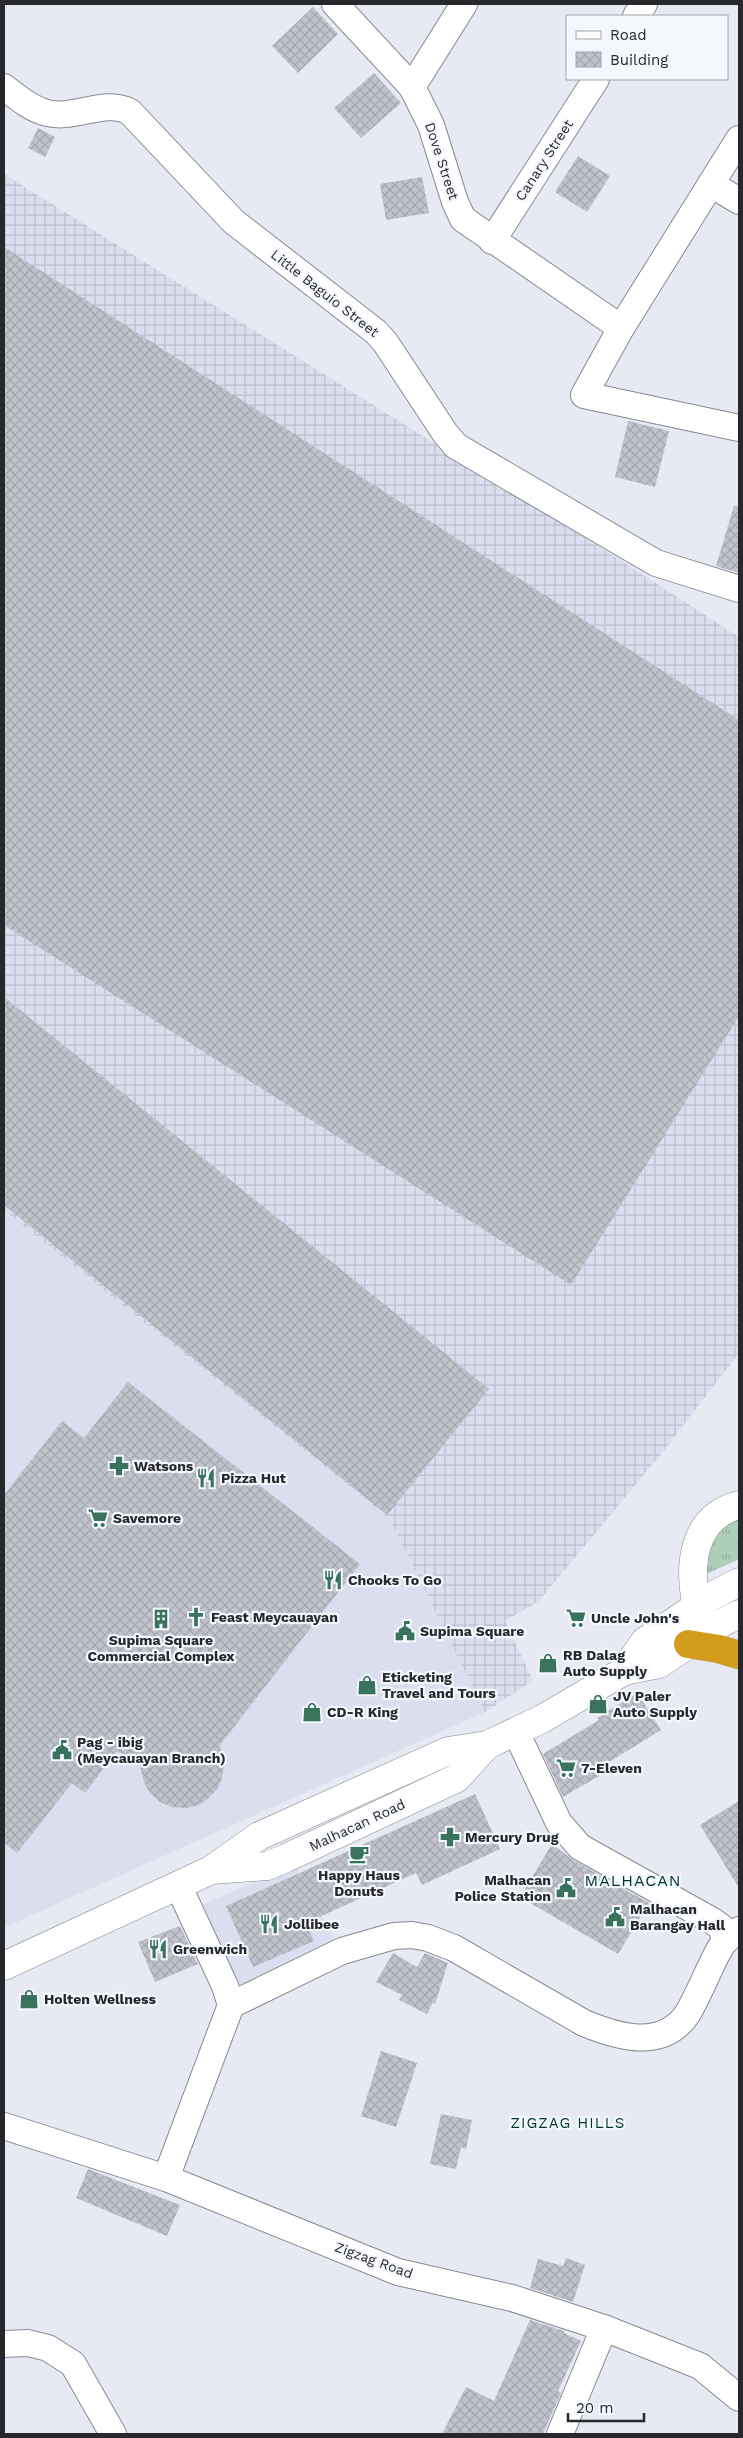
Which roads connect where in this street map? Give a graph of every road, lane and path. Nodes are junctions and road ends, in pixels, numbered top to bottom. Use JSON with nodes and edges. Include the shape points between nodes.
{"nodes":[{"id":1,"x":335,"y":4,"type":"edge"},
{"id":2,"x":464,"y":4,"type":"edge"},
{"id":3,"x":644,"y":4,"type":"edge"},
{"id":4,"x":637,"y":15,"type":"edge"},
{"id":5,"x":595,"y":80,"type":"edge"},
{"id":6,"x":412,"y":86,"type":"junction"},
{"id":7,"x":4,"y":87,"type":"edge"},
{"id":8,"x":739,"y":139,"type":"edge"},
{"id":9,"x":711,"y":184,"type":"junction"},
{"id":10,"x":739,"y":201,"type":"edge"},
{"id":11,"x":492,"y":240,"type":"junction"},
{"id":12,"x":622,"y":328,"type":"junction"},
{"id":13,"x":739,"y":428,"type":"edge"},
{"id":14,"x":739,"y":589,"type":"edge"},
{"id":15,"x":739,"y":1505,"type":"edge"},
{"id":16,"x":739,"y":1582,"type":"edge"},
{"id":17,"x":697,"y":1606,"type":"junction"},
{"id":18,"x":739,"y":1614,"type":"edge"},
{"id":19,"x":688,"y":1644,"type":"junction"},
{"id":20,"x":739,"y":1655,"type":"edge"},
{"id":21,"x":624,"y":1671,"type":"junction"},
{"id":22,"x":516,"y":1732,"type":"junction"},
{"id":23,"x":178,"y":1885,"type":"junction"},
{"id":24,"x":732,"y":1934,"type":"edge"},
{"id":25,"x":4,"y":1966,"type":"edge"},
{"id":26,"x":231,"y":2005,"type":"junction"},
{"id":27,"x":4,"y":2126,"type":"edge"},
{"id":28,"x":166,"y":2178,"type":"junction"},
{"id":29,"x":604,"y":2328,"type":"junction"},
{"id":30,"x":4,"y":2344,"type":"edge"},
{"id":31,"x":739,"y":2398,"type":"edge"},
{"id":32,"x":113,"y":2434,"type":"edge"},
{"id":33,"x":560,"y":2434,"type":"edge"}],
"edges":[{"from":1,"to":6,"type":"street","name":"Dove Street"},
{"from":2,"to":6,"type":"street"},
{"from":3,"to":4,"type":"street"},
{"from":5,"to":11,"type":"street","name":"Canary Street"},
{"from":6,"to":11,"type":"street","name":"Dove Street","via":[[431,125],[463,219]]},
{"from":7,"to":14,"type":"street","name":"Little Baguio Street","via":[[23,102],[47,113],[73,115],[112,106],[130,112],[234,222],[376,332],[456,446],[656,563]]},
{"from":8,"to":9,"type":"street"},
{"from":9,"to":10,"type":"street"},
{"from":9,"to":12,"type":"street"},
{"from":11,"to":12,"type":"street","name":"Dove Street"},
{"from":12,"to":13,"type":"street","via":[[584,395]]},
{"from":15,"to":17,"type":"main road","via":[[713,1519],[696,1547],[691,1574]]},
{"from":16,"to":17,"type":"main road"},
{"from":17,"to":21,"type":"main road","via":[[645,1641]]},
{"from":18,"to":19,"type":"main road"},
{"from":19,"to":20,"type":"highway"},
{"from":19,"to":21,"type":"main road","via":[[659,1664]]},
{"from":21,"to":22,"type":"main road"},
{"from":22,"to":23,"type":"main road","via":[[487,1744],[448,1752],[259,1836],[211,1870]]},
{"from":22,"to":24,"type":"street","via":[[559,1823],[580,1847]]},
{"from":23,"to":25,"type":"main road"},
{"from":23,"to":26,"type":"street"},
{"from":24,"to":26,"type":"street","via":[[687,2014],[665,2033],[634,2039],[584,2023],[454,1948],[412,1935],[394,1936],[342,1951]]},
{"from":26,"to":28,"type":"street"},
{"from":27,"to":28,"type":"street","name":"Zigzag Road"},
{"from":28,"to":29,"type":"street","name":"Zigzag Road","via":[[398,2272],[512,2298]]},
{"from":29,"to":31,"type":"street","name":"Zigzag Road","via":[[700,2366]]},
{"from":29,"to":33,"type":"street"},
{"from":30,"to":32,"type":"street","via":[[28,2343],[48,2348],[73,2364]]}]}
